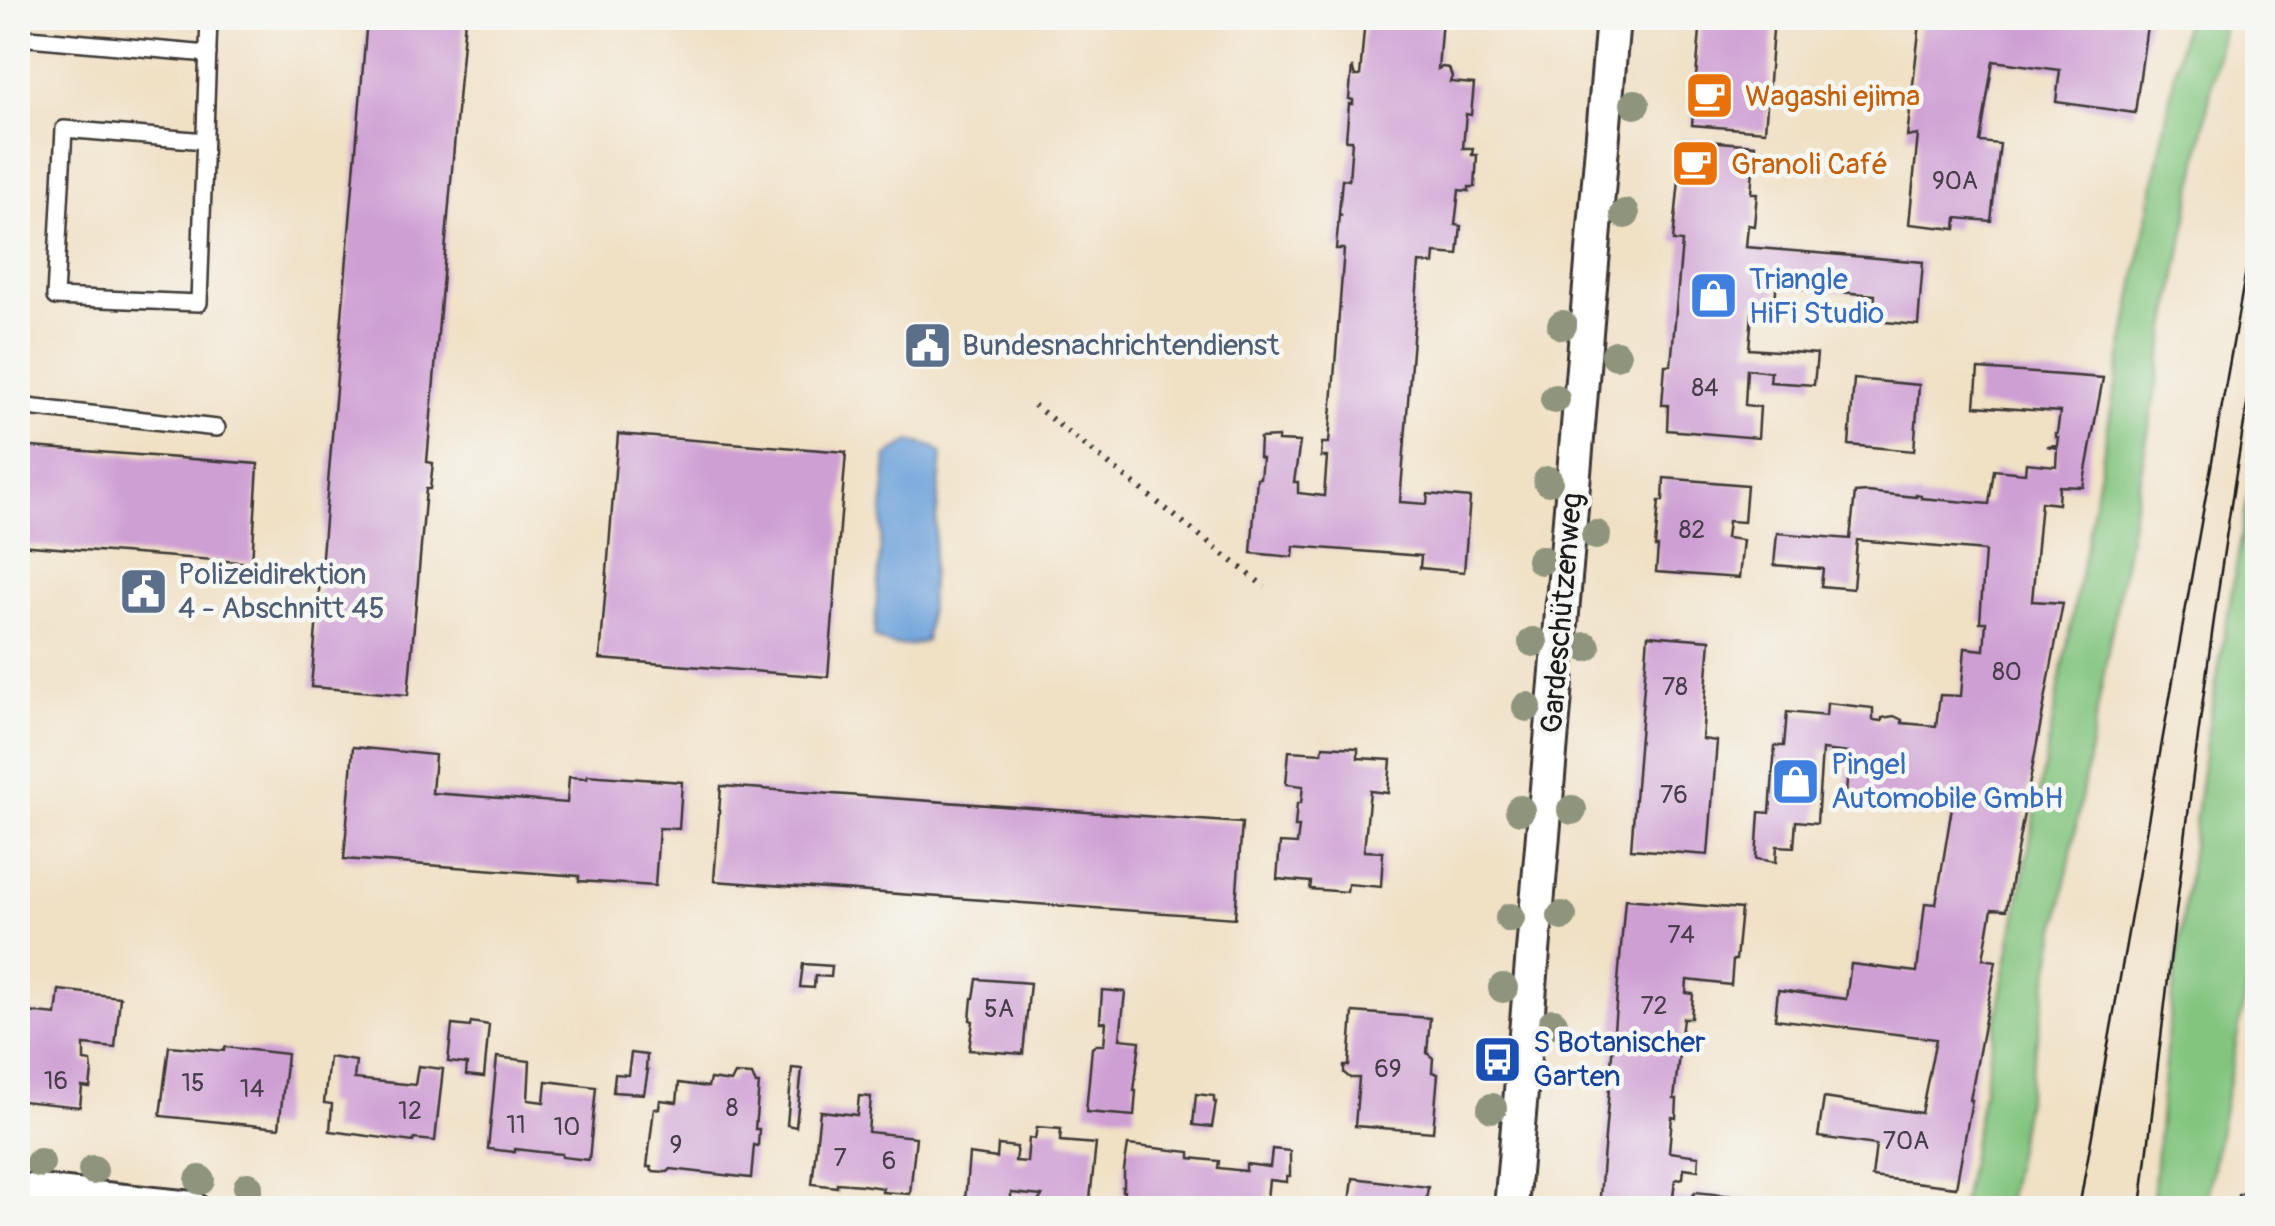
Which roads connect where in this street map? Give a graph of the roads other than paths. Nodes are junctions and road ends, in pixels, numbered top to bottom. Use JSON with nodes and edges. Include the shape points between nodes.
{"nodes":[{"id":1,"x":209,"y":18,"type":"edge"},
{"id":2,"x":1613,"y":18,"type":"edge"},
{"id":3,"x":18,"y":37,"type":"edge"},
{"id":4,"x":208,"y":54,"type":"junction"},
{"id":5,"x":205,"y":140,"type":"junction"},
{"id":6,"x":18,"y":406,"type":"edge"},
{"id":7,"x":218,"y":428,"type":"dead end"},
{"id":8,"x":18,"y":1190,"type":"edge"},
{"id":9,"x":192,"y":1208,"type":"edge"},
{"id":10,"x":1511,"y":1208,"type":"edge"}],
"edges":[{"from":1,"to":4,"type":"lane"},
{"from":2,"to":10,"type":"street","name":"Gardeschützenweg"},
{"from":3,"to":4,"type":"lane"},
{"from":4,"to":5,"type":"lane"},
{"from":5,"to":5,"type":"lane","via":[[199,303],[54,296],[64,129]]},
{"from":6,"to":7,"type":"lane"},
{"from":8,"to":9,"type":"street"}]}
